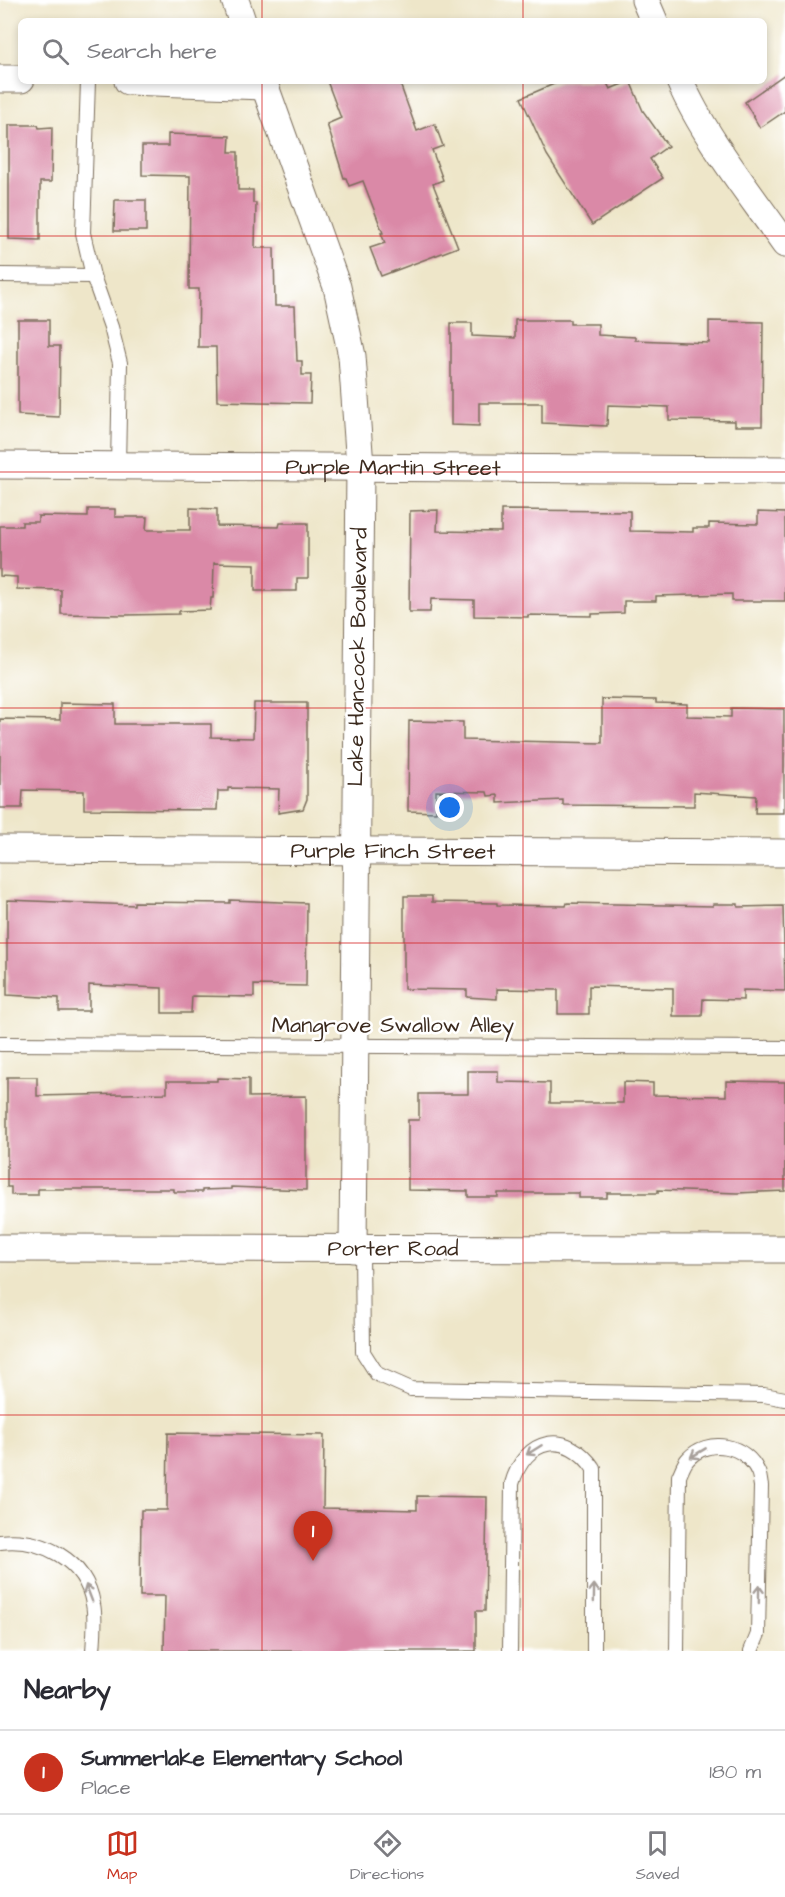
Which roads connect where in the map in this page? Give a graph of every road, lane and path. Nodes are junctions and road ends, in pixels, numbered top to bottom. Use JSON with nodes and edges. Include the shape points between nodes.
{"nodes":[{"id":1,"x":234,"y":0,"type":"edge"},
{"id":2,"x":645,"y":0,"type":"edge"},
{"id":3,"x":241,"y":18,"type":"edge"},
{"id":4,"x":653,"y":18,"type":"edge"},
{"id":5,"x":0,"y":79,"type":"edge"},
{"id":6,"x":18,"y":79,"type":"edge"},
{"id":7,"x":88,"y":84,"type":"edge"},
{"id":8,"x":264,"y":84,"type":"edge"},
{"id":9,"x":681,"y":84,"type":"edge"},
{"id":10,"x":785,"y":244,"type":"edge"},
{"id":11,"x":0,"y":275,"type":"edge"},
{"id":12,"x":93,"y":276,"type":"junction"},
{"id":13,"x":0,"y":465,"type":"edge"},
{"id":14,"x":118,"y":466,"type":"junction"},
{"id":15,"x":360,"y":466,"type":"junction"},
{"id":16,"x":785,"y":470,"type":"edge"},
{"id":17,"x":0,"y":849,"type":"edge"},
{"id":18,"x":356,"y":851,"type":"junction"},
{"id":19,"x":785,"y":853,"type":"edge"},
{"id":20,"x":0,"y":1044,"type":"edge"},
{"id":21,"x":356,"y":1046,"type":"junction"},
{"id":22,"x":785,"y":1048,"type":"edge"},
{"id":23,"x":0,"y":1248,"type":"edge"},
{"id":24,"x":357,"y":1249,"type":"junction"},
{"id":25,"x":785,"y":1249,"type":"edge"},
{"id":26,"x":785,"y":1399,"type":"edge"},
{"id":27,"x":0,"y":1542,"type":"edge"},
{"id":28,"x":93,"y":1651,"type":"edge"},
{"id":29,"x":510,"y":1651,"type":"edge"},
{"id":30,"x":594,"y":1651,"type":"edge"},
{"id":31,"x":677,"y":1651,"type":"edge"},
{"id":32,"x":751,"y":1651,"type":"edge"}],
"edges":[{"from":1,"to":3,"type":"street"},
{"from":2,"to":4,"type":"street"},
{"from":5,"to":6,"type":"street"},
{"from":7,"to":12,"type":"lane","via":[[83,233]]},
{"from":8,"to":15,"type":"street","name":"Lake Hancock Boulevard","via":[[337,287],[352,356]]},
{"from":9,"to":10,"type":"street","via":[[717,145]]},
{"from":11,"to":12,"type":"lane"},
{"from":12,"to":14,"type":"lane","via":[[120,363]]},
{"from":13,"to":14,"type":"street","name":"Purple Martin Street"},
{"from":14,"to":15,"type":"street","name":"Purple Martin Street"},
{"from":15,"to":16,"type":"street","name":"Purple Martin Street"},
{"from":15,"to":18,"type":"street","name":"Lake Hancock Boulevard"},
{"from":17,"to":18,"type":"street","name":"Purple Finch Street"},
{"from":18,"to":19,"type":"street","name":"Purple Finch Street"},
{"from":18,"to":21,"type":"street","name":"Lake Hancock Boulevard"},
{"from":20,"to":21,"type":"lane","name":"Mangrove Swallow Alley"},
{"from":21,"to":22,"type":"lane","name":"Mangrove Swallow Alley"},
{"from":21,"to":24,"type":"street","name":"Lake Hancock Boulevard"},
{"from":23,"to":24,"type":"street","name":"Porter Road"},
{"from":24,"to":25,"type":"street","name":"Porter Road"},
{"from":24,"to":26,"type":"lane","via":[[363,1352],[377,1374],[411,1389],[764,1395]]},
{"from":28,"to":27,"type":"lane","one_way":true,"via":[[93,1602],[76,1568],[48,1548]]},
{"from":30,"to":29,"type":"lane","one_way":true,"via":[[594,1470],[585,1456],[556,1443],[541,1445],[525,1456],[516,1468],[512,1484]]},
{"from":32,"to":31,"type":"lane","one_way":true,"via":[[758,1634],[761,1486],[751,1461],[725,1446],[698,1451],[686,1460],[679,1476]]}]}
